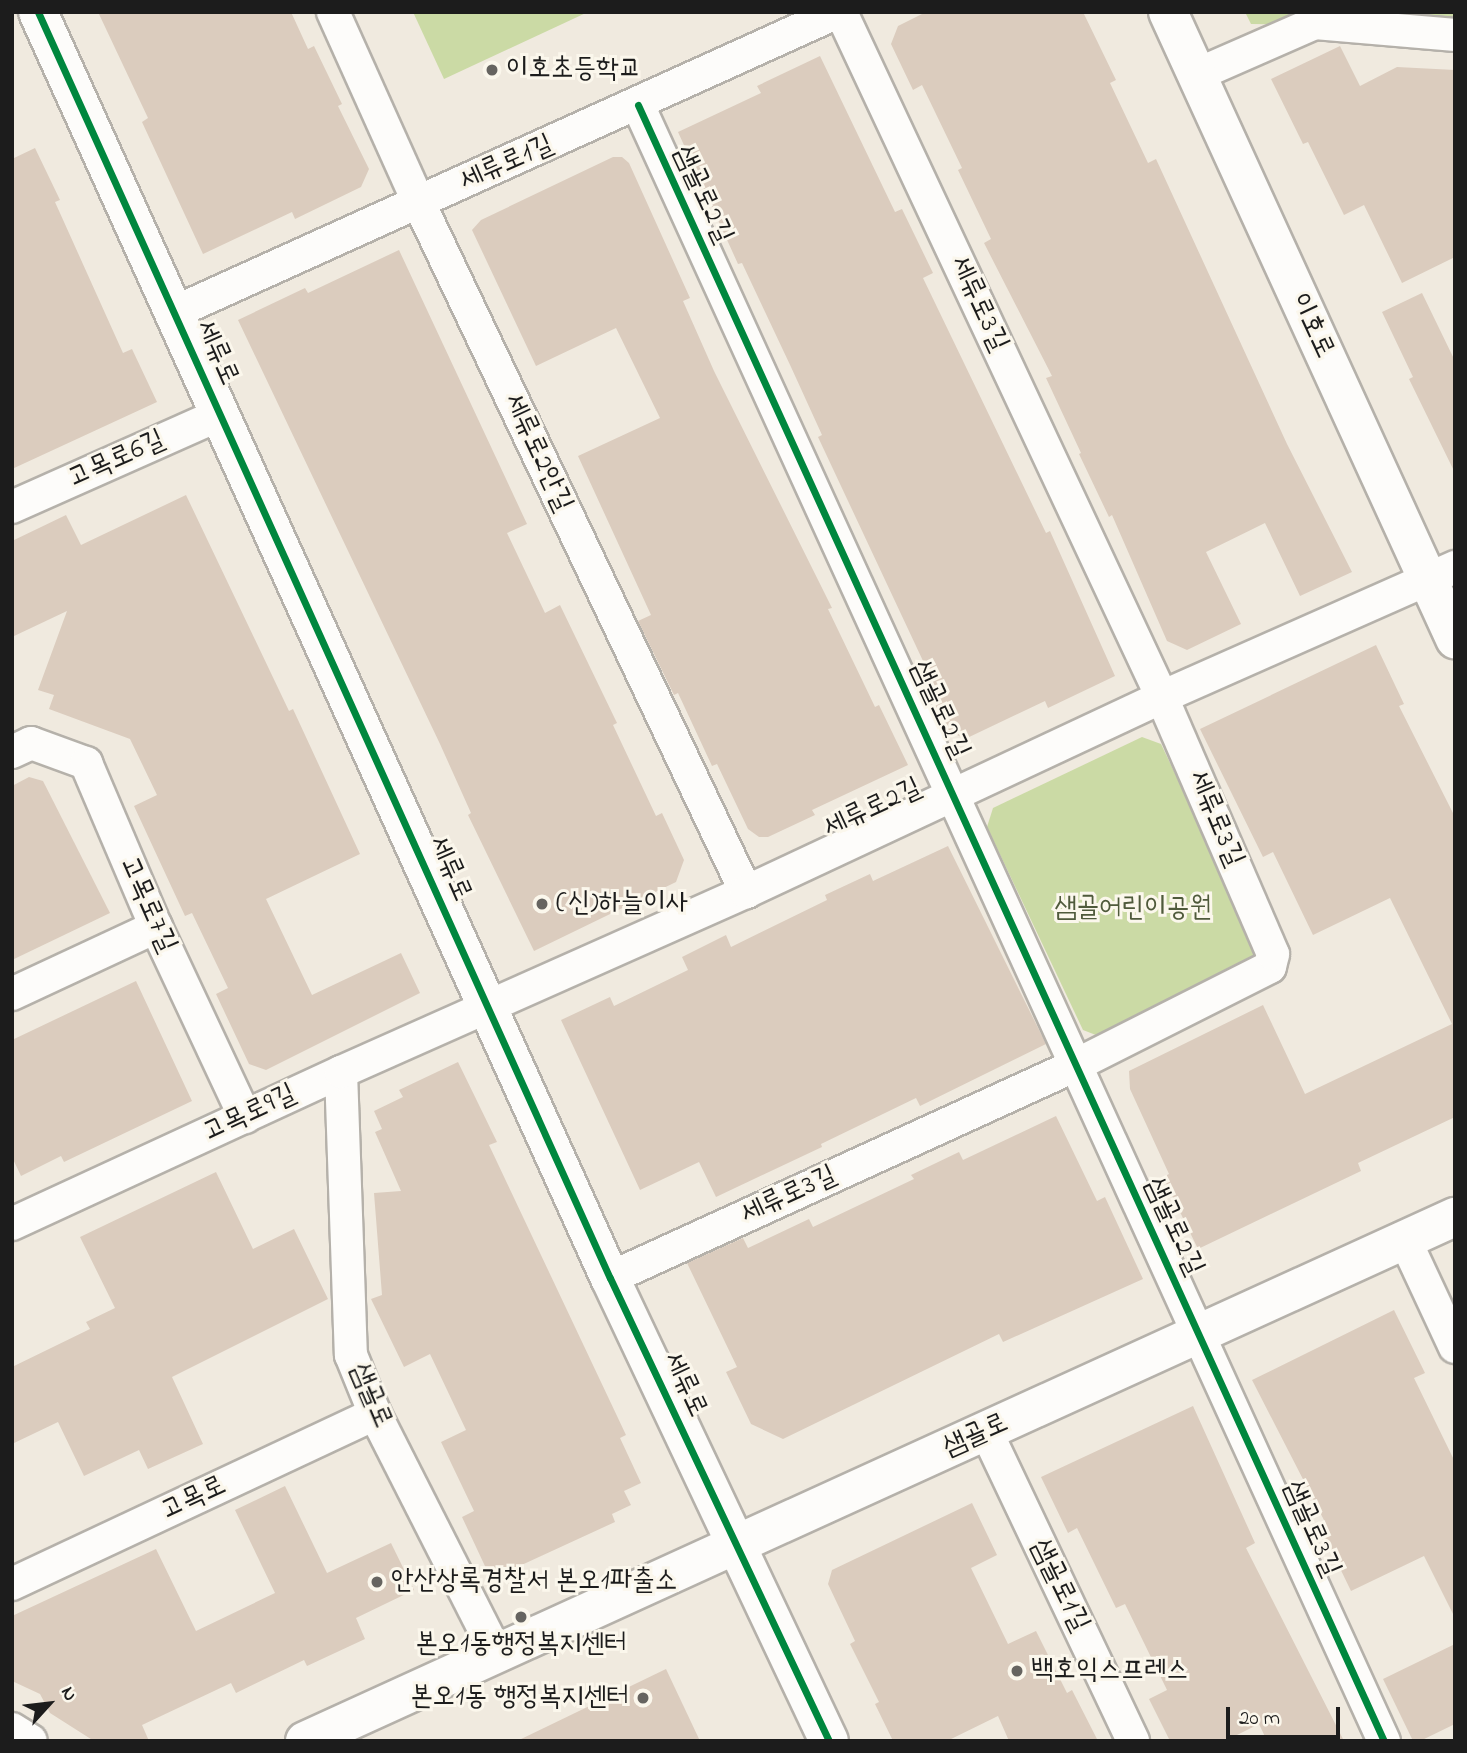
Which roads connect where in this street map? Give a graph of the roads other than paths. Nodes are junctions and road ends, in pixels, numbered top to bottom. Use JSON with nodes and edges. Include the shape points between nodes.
{"nodes":[{"id":1,"x":38,"y":12,"type":"edge"},
{"id":2,"x":333,"y":12,"type":"edge"},
{"id":3,"x":839,"y":12,"type":"edge"},
{"id":4,"x":1168,"y":12,"type":"edge"},
{"id":5,"x":1455,"y":35,"type":"edge"},
{"id":6,"x":1196,"y":75,"type":"junction"},
{"id":7,"x":638,"y":105,"type":"junction"},
{"id":8,"x":419,"y":203,"type":"junction"},
{"id":9,"x":175,"y":312,"type":"junction"},
{"id":10,"x":221,"y":414,"type":"junction"},
{"id":11,"x":12,"y":507,"type":"edge"},
{"id":12,"x":1441,"y":574,"type":"edge"},
{"id":13,"x":1455,"y":639,"type":"edge"},
{"id":14,"x":1162,"y":696,"type":"junction"},
{"id":15,"x":12,"y":752,"type":"edge"},
{"id":16,"x":954,"y":794,"type":"junction"},
{"id":17,"x":746,"y":892,"type":"junction"},
{"id":18,"x":156,"y":926,"type":"junction"},
{"id":19,"x":12,"y":994,"type":"edge"},
{"id":20,"x":488,"y":1006,"type":"junction"},
{"id":21,"x":1076,"y":1065,"type":"junction"},
{"id":22,"x":341,"y":1072,"type":"junction"},
{"id":23,"x":245,"y":1117,"type":"junction"},
{"id":24,"x":1455,"y":1217,"type":"edge"},
{"id":25,"x":12,"y":1224,"type":"edge"},
{"id":26,"x":1405,"y":1240,"type":"junction"},
{"id":27,"x":610,"y":1278,"type":"junction"},
{"id":28,"x":1200,"y":1334,"type":"junction"},
{"id":29,"x":1455,"y":1348,"type":"edge"},
{"id":30,"x":375,"y":1414,"type":"junction"},
{"id":31,"x":985,"y":1432,"type":"junction"},
{"id":32,"x":736,"y":1543,"type":"junction"},
{"id":33,"x":12,"y":1584,"type":"edge"},
{"id":34,"x":496,"y":1653,"type":"junction"},
{"id":35,"x":12,"y":1729,"type":"edge"},
{"id":36,"x":31,"y":1741,"type":"edge"},
{"id":37,"x":304,"y":1741,"type":"edge"},
{"id":38,"x":829,"y":1741,"type":"edge"},
{"id":39,"x":1133,"y":1741,"type":"edge"},
{"id":40,"x":1384,"y":1741,"type":"edge"}],
"edges":[{"from":1,"to":9,"type":"street","name":"세류로"},
{"from":2,"to":8,"type":"street","name":"세류로2안길"},
{"from":3,"to":7,"type":"street","name":"세류로1길"},
{"from":3,"to":14,"type":"street","name":"세류로3길"},
{"from":4,"to":6,"type":"street","name":"이호로"},
{"from":5,"to":6,"type":"street","via":[[1315,23]]},
{"from":6,"to":12,"type":"street","name":"이호로"},
{"from":7,"to":8,"type":"street","name":"세류로1길"},
{"from":7,"to":16,"type":"street","name":"샘골로2길"},
{"from":8,"to":9,"type":"street","name":"세류로1길"},
{"from":8,"to":17,"type":"street","name":"세류로2안길"},
{"from":9,"to":10,"type":"street","name":"세류로"},
{"from":10,"to":11,"type":"street","name":"고목로6길"},
{"from":10,"to":20,"type":"street","name":"세류로"},
{"from":12,"to":13,"type":"street","name":"이호로"},
{"from":12,"to":14,"type":"street","name":"세류로2길"},
{"from":14,"to":16,"type":"street","name":"세류로2길"},
{"from":14,"to":21,"type":"street","name":"세류로3길","via":[[1273,954],[1269,967]]},
{"from":15,"to":18,"type":"street","name":"고목로7길","via":[[31,743],[86,763]]},
{"from":16,"to":17,"type":"street","name":"세류로2길"},
{"from":16,"to":21,"type":"street","name":"샘골로2길"},
{"from":17,"to":20,"type":"street","name":"세류로2길"},
{"from":18,"to":19,"type":"street"},
{"from":18,"to":23,"type":"street","name":"고목로7길"},
{"from":20,"to":22,"type":"street","name":"고목로9길"},
{"from":20,"to":27,"type":"street","name":"세류로"},
{"from":21,"to":27,"type":"street","name":"세류로3길"},
{"from":21,"to":28,"type":"street","name":"샘골로2길"},
{"from":22,"to":23,"type":"street","name":"고목로9길"},
{"from":22,"to":30,"type":"street","name":"샘골로","via":[[352,1355]]},
{"from":23,"to":25,"type":"street","name":"고목로9길"},
{"from":24,"to":26,"type":"street","name":"샘골로"},
{"from":26,"to":28,"type":"street","name":"샘골로"},
{"from":26,"to":29,"type":"street"},
{"from":27,"to":32,"type":"street","name":"세류로"},
{"from":28,"to":31,"type":"street","name":"샘골로"},
{"from":28,"to":40,"type":"street","name":"샘골로3길"},
{"from":30,"to":33,"type":"street","name":"고목로"},
{"from":30,"to":34,"type":"street","name":"샘골로"},
{"from":31,"to":32,"type":"street","name":"샘골로"},
{"from":31,"to":39,"type":"street","name":"샘골로1길"},
{"from":32,"to":34,"type":"street","name":"샘골로"},
{"from":32,"to":38,"type":"street","name":"세류로"},
{"from":34,"to":37,"type":"street","name":"샘골로"},
{"from":35,"to":36,"type":"street"}]}
